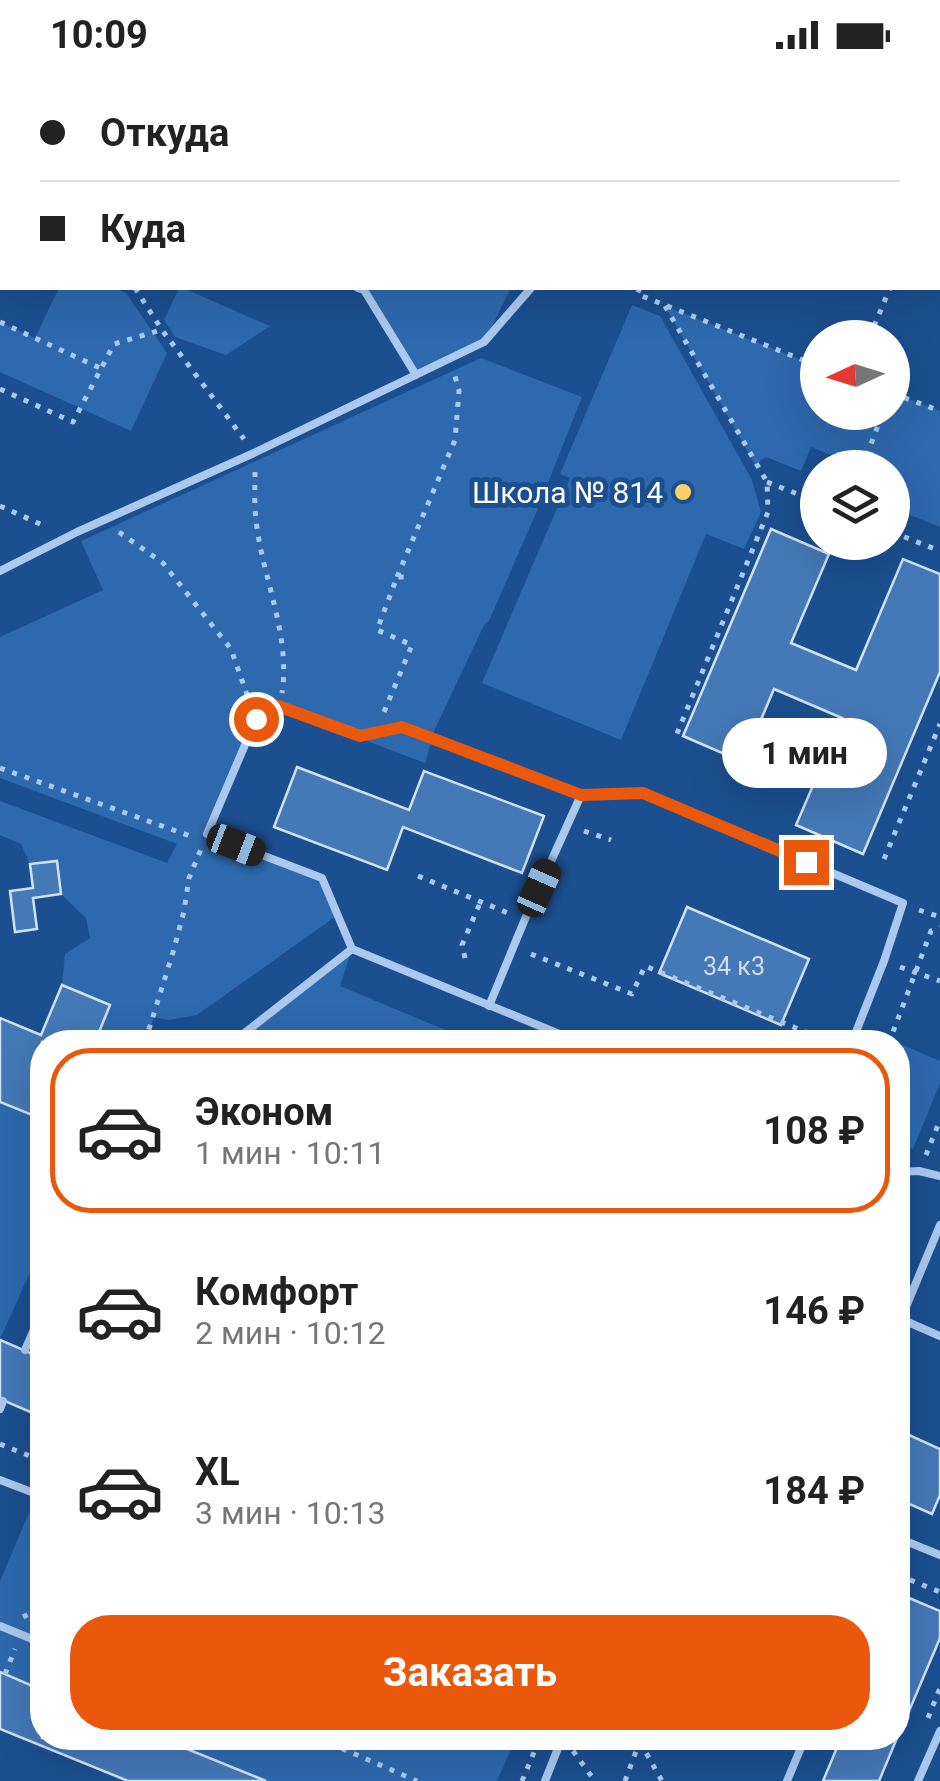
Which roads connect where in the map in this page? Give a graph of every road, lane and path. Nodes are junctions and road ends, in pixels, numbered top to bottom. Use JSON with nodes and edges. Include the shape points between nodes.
{"nodes":[{"id":1,"x":364,"y":290,"type":"edge"},
{"id":2,"x":529,"y":290,"type":"edge"},
{"id":3,"x":639,"y":290,"type":"edge"},
{"id":4,"x":889,"y":290,"type":"edge"},
{"id":5,"x":665,"y":306,"type":"junction"},
{"id":6,"x":877,"y":320,"type":"edge"},
{"id":7,"x":0,"y":322,"type":"edge"},
{"id":8,"x":162,"y":330,"type":"dead end"},
{"id":9,"x":449,"y":359,"type":"junction"},
{"id":10,"x":800,"y":359,"type":"edge"},
{"id":11,"x":100,"y":368,"type":"junction"},
{"id":12,"x":416,"y":376,"type":"junction"},
{"id":13,"x":0,"y":390,"type":"edge"},
{"id":14,"x":910,"y":400,"type":"edge"},
{"id":15,"x":940,"y":411,"type":"edge"},
{"id":16,"x":766,"y":482,"type":"junction"},
{"id":17,"x":800,"y":495,"type":"edge"},
{"id":18,"x":0,"y":506,"type":"edge"},
{"id":19,"x":103,"y":521,"type":"junction"},
{"id":20,"x":68,"y":537,"type":"junction"},
{"id":21,"x":910,"y":539,"type":"edge"},
{"id":22,"x":940,"y":550,"type":"edge"},
{"id":23,"x":0,"y":571,"type":"edge"},
{"id":24,"x":397,"y":577,"type":"junction"},
{"id":25,"x":410,"y":577,"type":"dead end"},
{"id":26,"x":282,"y":652,"type":"dead end"},
{"id":27,"x":279,"y":708,"type":"dead end"},
{"id":28,"x":256,"y":723,"type":"dead end"},
{"id":29,"x":380,"y":724,"type":"dead end"},
{"id":30,"x":939,"y":729,"type":"edge"},
{"id":31,"x":674,"y":741,"type":"dead end"},
{"id":32,"x":0,"y":768,"type":"edge"},
{"id":33,"x":581,"y":795,"type":"junction"},
{"id":34,"x":567,"y":826,"type":"junction"},
{"id":35,"x":611,"y":840,"type":"dead end"},
{"id":36,"x":884,"y":859,"type":"dead end"},
{"id":37,"x":418,"y":876,"type":"dead end"},
{"id":38,"x":480,"y":902,"type":"junction"},
{"id":39,"x":525,"y":919,"type":"junction"},
{"id":40,"x":940,"y":926,"type":"edge"},
{"id":41,"x":514,"y":947,"type":"junction"},
{"id":42,"x":352,"y":949,"type":"junction"},
{"id":43,"x":465,"y":958,"type":"dead end"},
{"id":44,"x":884,"y":961,"type":"junction"},
{"id":45,"x":940,"y":981,"type":"edge"},
{"id":46,"x":489,"y":1006,"type":"junction"},
{"id":47,"x":858,"y":1028,"type":"joint"},
{"id":48,"x":149,"y":1030,"type":"edge"},
{"id":49,"x":247,"y":1030,"type":"edge"},
{"id":50,"x":549,"y":1030,"type":"edge"},
{"id":51,"x":801,"y":1030,"type":"edge"},
{"id":52,"x":863,"y":1030,"type":"edge"},
{"id":53,"x":894,"y":1030,"type":"edge"},
{"id":54,"x":940,"y":1120,"type":"edge"},
{"id":55,"x":910,"y":1171,"type":"edge"},
{"id":56,"x":918,"y":1171,"type":"junction"},
{"id":57,"x":940,"y":1176,"type":"edge"},
{"id":58,"x":940,"y":1226,"type":"edge"},
{"id":59,"x":910,"y":1298,"type":"edge"},
{"id":60,"x":910,"y":1324,"type":"edge"},
{"id":61,"x":940,"y":1336,"type":"edge"},
{"id":62,"x":30,"y":1339,"type":"edge"},
{"id":63,"x":25,"y":1350,"type":"dead end"},
{"id":64,"x":0,"y":1444,"type":"edge"},
{"id":65,"x":30,"y":1456,"type":"edge"},
{"id":66,"x":0,"y":1480,"type":"edge"},
{"id":67,"x":30,"y":1491,"type":"edge"},
{"id":68,"x":910,"y":1543,"type":"edge"},
{"id":69,"x":940,"y":1555,"type":"edge"},
{"id":70,"x":910,"y":1579,"type":"edge"},
{"id":71,"x":940,"y":1592,"type":"edge"},
{"id":72,"x":0,"y":1626,"type":"edge"},
{"id":73,"x":22,"y":1634,"type":"junction"},
{"id":74,"x":30,"y":1637,"type":"edge"},
{"id":75,"x":5,"y":1674,"type":"dead end"},
{"id":76,"x":940,"y":1731,"type":"edge"},
{"id":77,"x":346,"y":1750,"type":"edge"},
{"id":78,"x":535,"y":1750,"type":"edge"},
{"id":79,"x":558,"y":1750,"type":"edge"},
{"id":80,"x":572,"y":1750,"type":"edge"},
{"id":81,"x":637,"y":1750,"type":"edge"},
{"id":82,"x":646,"y":1750,"type":"edge"},
{"id":83,"x":800,"y":1750,"type":"edge"},
{"id":84,"x":417,"y":1781,"type":"edge"},
{"id":85,"x":522,"y":1781,"type":"edge"},
{"id":86,"x":545,"y":1781,"type":"edge"},
{"id":87,"x":595,"y":1781,"type":"edge"},
{"id":88,"x":624,"y":1781,"type":"edge"},
{"id":89,"x":662,"y":1781,"type":"edge"},
{"id":90,"x":787,"y":1781,"type":"edge"},
{"id":91,"x":918,"y":1781,"type":"edge"}],
"edges":[{"from":1,"to":12,"type":"lane"},
{"from":2,"to":9,"type":"lane","via":[[484,342]]},
{"from":3,"to":5,"type":"path"},
{"from":4,"to":6,"type":"path"},
{"from":5,"to":10,"type":"path"},
{"from":5,"to":16,"type":"path"},
{"from":7,"to":11,"type":"path"},
{"from":8,"to":11,"type":"path","via":[[114,344]]},
{"from":9,"to":12,"type":"lane"},
{"from":9,"to":24,"type":"path","via":[[459,391],[455,440]]},
{"from":11,"to":13,"type":"path","via":[[73,422]]},
{"from":12,"to":19,"type":"lane"},
{"from":14,"to":15,"type":"path"},
{"from":16,"to":17,"type":"path"},
{"from":16,"to":31,"type":"path","via":[[768,512]]},
{"from":18,"to":20,"type":"path"},
{"from":19,"to":20,"type":"lane"},
{"from":19,"to":28,"type":"path","via":[[163,563],[232,649]]},
{"from":20,"to":23,"type":"lane"},
{"from":21,"to":22,"type":"path"},
{"from":24,"to":25,"type":"path"},
{"from":24,"to":29,"type":"path","via":[[376,630],[412,646]]},
{"from":26,"to":27,"type":"path"},
{"from":30,"to":36,"type":"path"},
{"from":32,"to":48,"type":"path","via":[[204,840]]},
{"from":33,"to":34,"type":"lane"},
{"from":33,"to":42,"type":"lane","via":[[402,727],[360,736],[278,706],[256,719],[207,834],[322,878]]},
{"from":33,"to":44,"type":"lane","via":[[643,793],[903,904]]},
{"from":34,"to":35,"type":"path"},
{"from":34,"to":39,"type":"lane"},
{"from":37,"to":38,"type":"path"},
{"from":38,"to":39,"type":"path"},
{"from":38,"to":43,"type":"path","via":[[462,945]]},
{"from":39,"to":41,"type":"lane"},
{"from":40,"to":53,"type":"path","via":[[931,931]]},
{"from":41,"to":46,"type":"lane"},
{"from":41,"to":51,"type":"path","via":[[632,994],[645,966]]},
{"from":42,"to":46,"type":"lane"},
{"from":42,"to":49,"type":"lane"},
{"from":44,"to":45,"type":"path"},
{"from":44,"to":47,"type":"lane"},
{"from":46,"to":50,"type":"lane"},
{"from":47,"to":52,"type":"path"},
{"from":54,"to":56,"type":"path"},
{"from":55,"to":56,"type":"lane"},
{"from":56,"to":57,"type":"lane"},
{"from":58,"to":59,"type":"lane"},
{"from":60,"to":61,"type":"lane"},
{"from":62,"to":63,"type":"lane"},
{"from":64,"to":65,"type":"path"},
{"from":66,"to":67,"type":"lane"},
{"from":68,"to":69,"type":"lane"},
{"from":70,"to":71,"type":"path"},
{"from":72,"to":73,"type":"lane"},
{"from":73,"to":74,"type":"lane"},
{"from":73,"to":75,"type":"path"},
{"from":76,"to":91,"type":"lane"},
{"from":77,"to":84,"type":"path"},
{"from":78,"to":85,"type":"path"},
{"from":79,"to":86,"type":"lane"},
{"from":80,"to":87,"type":"path"},
{"from":81,"to":88,"type":"path"},
{"from":82,"to":89,"type":"path"},
{"from":83,"to":90,"type":"lane"}]}
